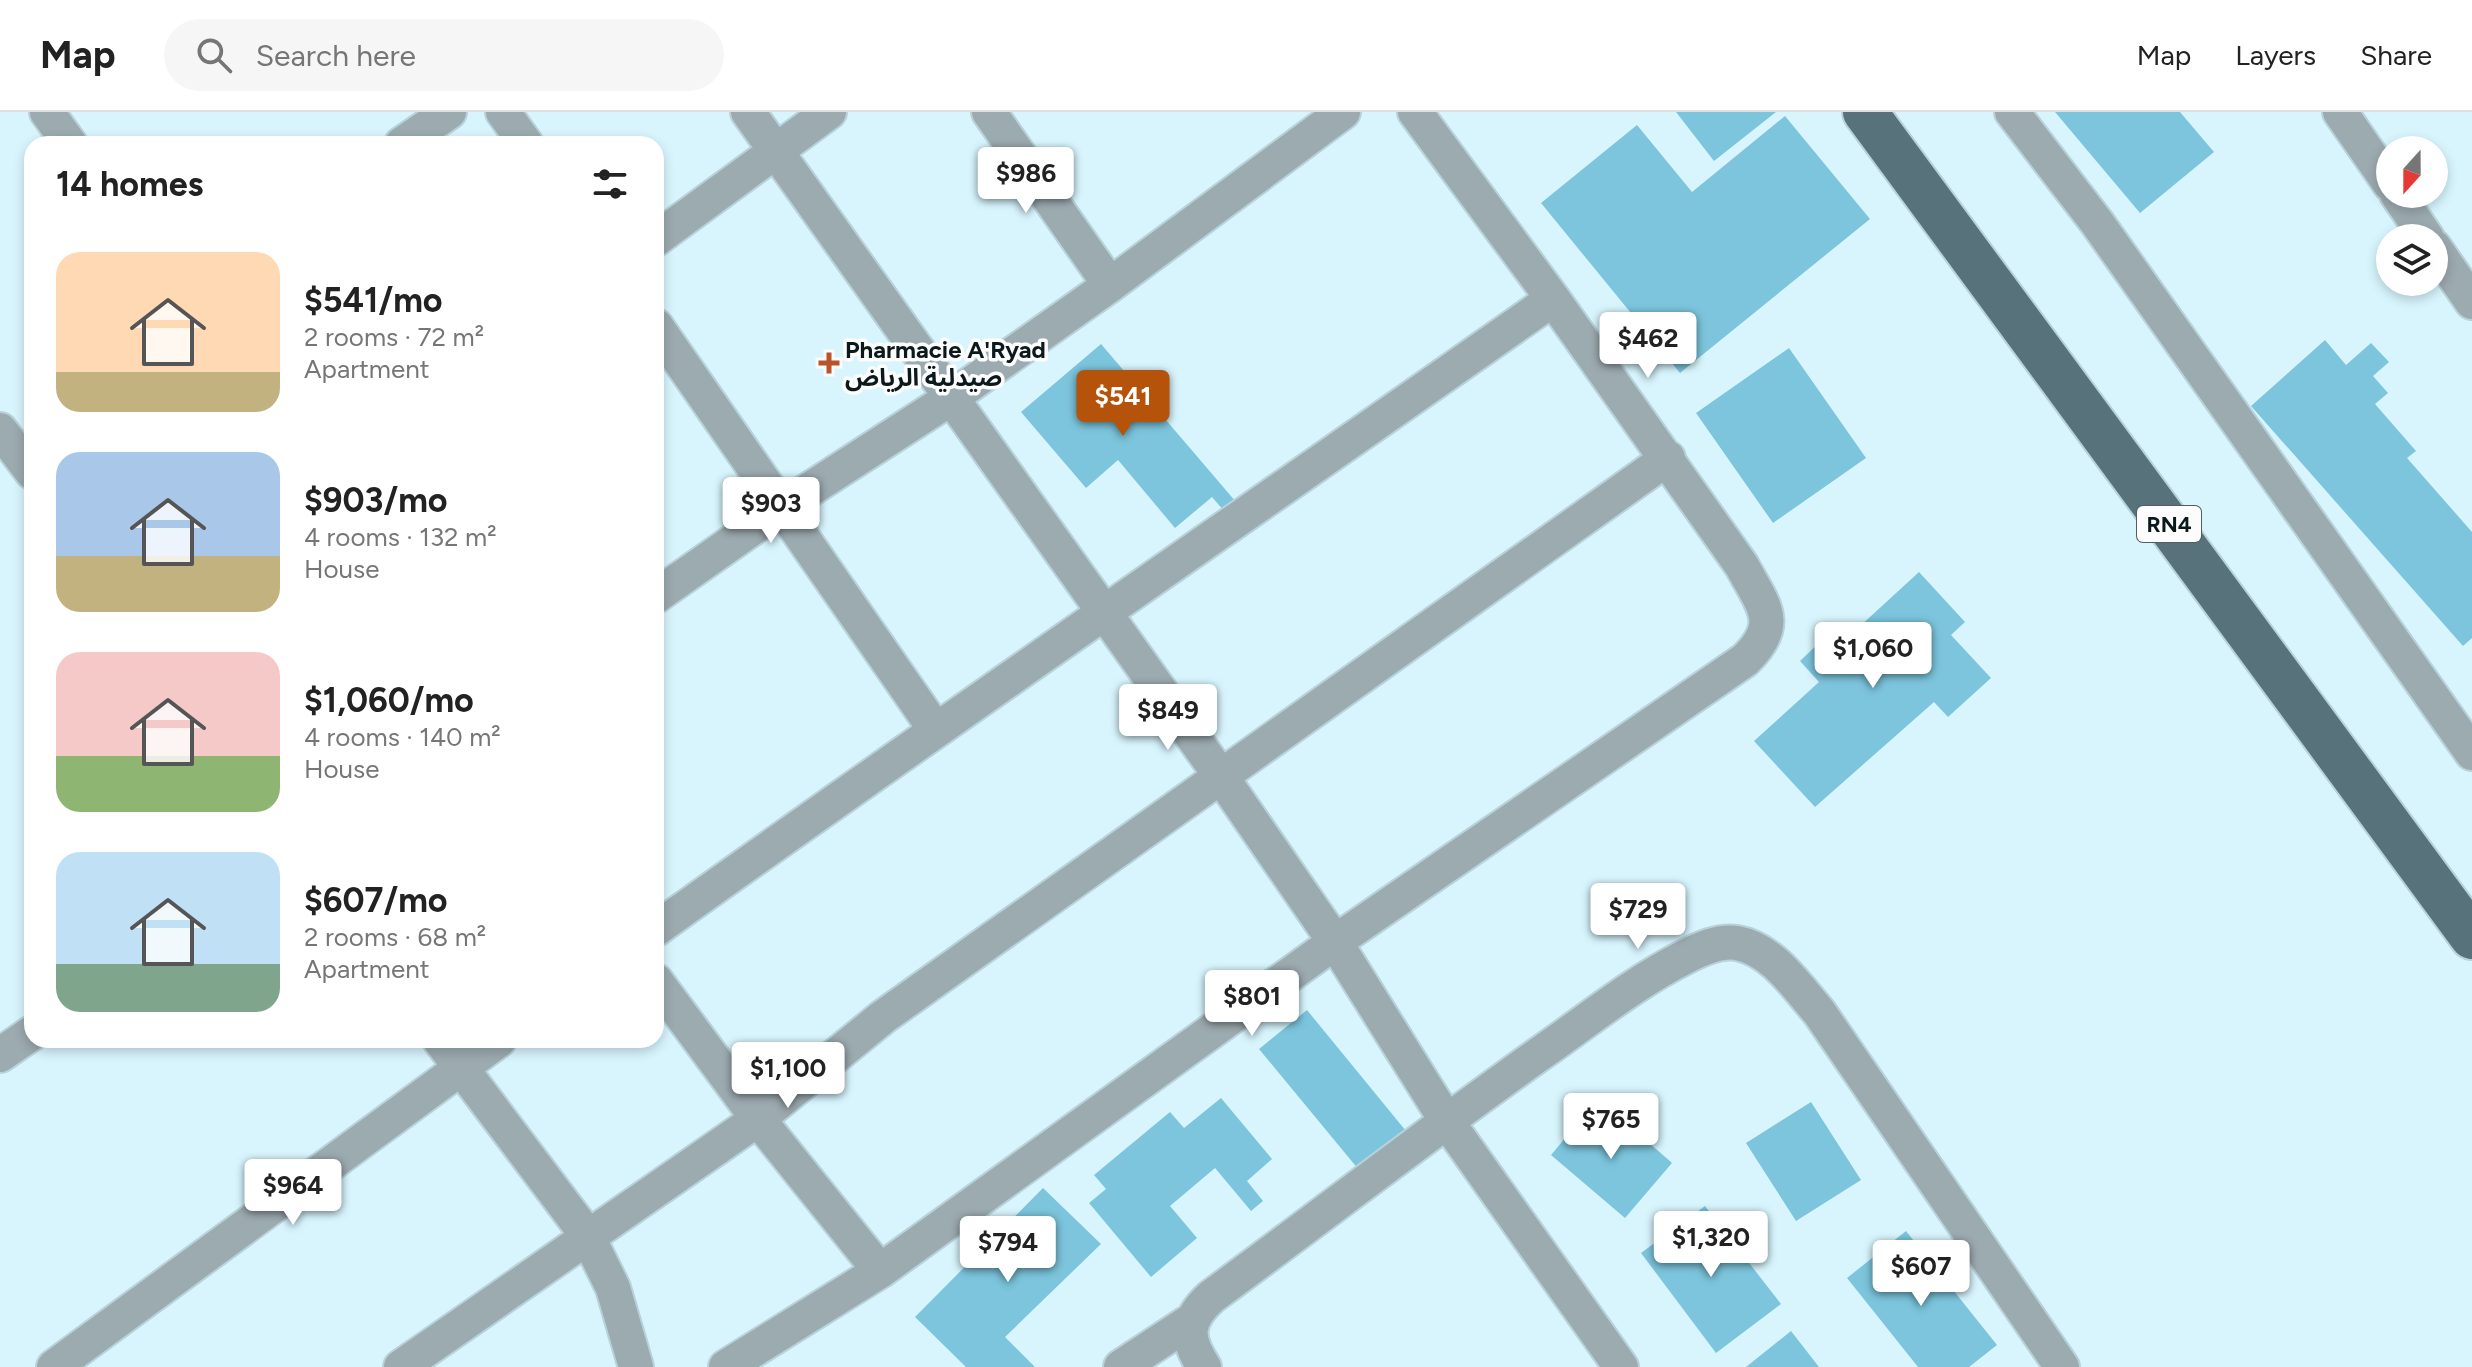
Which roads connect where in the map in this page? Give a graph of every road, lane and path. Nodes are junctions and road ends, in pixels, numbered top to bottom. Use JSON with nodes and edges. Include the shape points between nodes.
{"nodes":[{"id":1,"x":449,"y":112,"type":"edge"},
{"id":2,"x":503,"y":112,"type":"edge"},
{"id":3,"x":748,"y":112,"type":"edge"},
{"id":4,"x":829,"y":112,"type":"edge"},
{"id":5,"x":989,"y":112,"type":"edge"},
{"id":6,"x":1343,"y":112,"type":"edge"},
{"id":7,"x":1415,"y":112,"type":"edge"},
{"id":8,"x":1865,"y":112,"type":"edge"},
{"id":9,"x":2012,"y":112,"type":"edge"},
{"id":10,"x":2340,"y":112,"type":"edge"},
{"id":11,"x":414,"y":136,"type":"edge"},
{"id":12,"x":520,"y":136,"type":"edge"},
{"id":13,"x":776,"y":152,"type":"junction"},
{"id":14,"x":2376,"y":164,"type":"edge"},
{"id":15,"x":664,"y":233,"type":"edge"},
{"id":16,"x":2448,"y":267,"type":"edge"},
{"id":17,"x":1110,"y":285,"type":"junction"},
{"id":18,"x":1553,"y":299,"type":"junction"},
{"id":19,"x":2472,"y":302,"type":"edge"},
{"id":20,"x":664,"y":338,"type":"edge"},
{"id":21,"x":951,"y":398,"type":"junction"},
{"id":22,"x":0,"y":430,"type":"edge"},
{"id":23,"x":1668,"y":458,"type":"junction"},
{"id":24,"x":24,"y":462,"type":"edge"},
{"id":25,"x":781,"y":508,"type":"junction"},
{"id":26,"x":664,"y":590,"type":"edge"},
{"id":27,"x":1105,"y":614,"type":"junction"},
{"id":28,"x":935,"y":729,"type":"junction"},
{"id":29,"x":2472,"y":753,"type":"edge"},
{"id":30,"x":1220,"y":775,"type":"junction"},
{"id":31,"x":664,"y":923,"type":"edge"},
{"id":32,"x":2472,"y":937,"type":"edge"},
{"id":33,"x":1335,"y":942,"type":"junction"},
{"id":34,"x":664,"y":992,"type":"edge"},
{"id":35,"x":24,"y":1038,"type":"edge"},
{"id":36,"x":445,"y":1048,"type":"edge"},
{"id":37,"x":488,"y":1048,"type":"edge"},
{"id":38,"x":0,"y":1055,"type":"edge"},
{"id":39,"x":459,"y":1068,"type":"junction"},
{"id":40,"x":758,"y":1119,"type":"junction"},
{"id":41,"x":1446,"y":1120,"type":"junction"},
{"id":42,"x":587,"y":1235,"type":"junction"},
{"id":43,"x":880,"y":1271,"type":"junction"},
{"id":44,"x":1191,"y":1321,"type":"junction"},
{"id":45,"x":54,"y":1367,"type":"edge"},
{"id":46,"x":401,"y":1367,"type":"edge"},
{"id":47,"x":636,"y":1367,"type":"edge"},
{"id":48,"x":726,"y":1367,"type":"edge"},
{"id":49,"x":1121,"y":1367,"type":"edge"},
{"id":50,"x":1204,"y":1367,"type":"edge"},
{"id":51,"x":1621,"y":1367,"type":"edge"},
{"id":52,"x":2062,"y":1367,"type":"edge"}],
"edges":[{"from":1,"to":11,"type":"street"},
{"from":2,"to":12,"type":"street"},
{"from":3,"to":13,"type":"street"},
{"from":4,"to":13,"type":"street"},
{"from":5,"to":17,"type":"street"},
{"from":6,"to":17,"type":"street"},
{"from":7,"to":18,"type":"street"},
{"from":8,"to":32,"type":"main road","number":"RN4"},
{"from":9,"to":29,"type":"street","via":[[2098,224]]},
{"from":10,"to":14,"type":"street"},
{"from":13,"to":15,"type":"street"},
{"from":13,"to":21,"type":"street"},
{"from":16,"to":19,"type":"street"},
{"from":17,"to":21,"type":"street"},
{"from":18,"to":23,"type":"street"},
{"from":18,"to":27,"type":"street"},
{"from":20,"to":25,"type":"street"},
{"from":21,"to":25,"type":"street"},
{"from":21,"to":27,"type":"street"},
{"from":22,"to":24,"type":"street"},
{"from":23,"to":30,"type":"street"},
{"from":23,"to":33,"type":"street","via":[[1758,596],[1768,628],[1764,640],[1745,660]]},
{"from":25,"to":26,"type":"street"},
{"from":25,"to":28,"type":"street"},
{"from":27,"to":28,"type":"street"},
{"from":27,"to":30,"type":"street"},
{"from":28,"to":31,"type":"street"},
{"from":30,"to":33,"type":"street"},
{"from":30,"to":40,"type":"street","via":[[883,1017]]},
{"from":33,"to":41,"type":"street"},
{"from":33,"to":43,"type":"street"},
{"from":34,"to":40,"type":"street"},
{"from":35,"to":38,"type":"street"},
{"from":36,"to":39,"type":"street"},
{"from":37,"to":39,"type":"street"},
{"from":39,"to":42,"type":"street"},
{"from":39,"to":45,"type":"street"},
{"from":40,"to":42,"type":"street"},
{"from":40,"to":43,"type":"street"},
{"from":41,"to":44,"type":"street","via":[[1211,1297]]},
{"from":41,"to":51,"type":"street"},
{"from":41,"to":52,"type":"street","via":[[1684,957],[1715,944],[1752,948],[1779,966],[1819,1012]]},
{"from":42,"to":46,"type":"street"},
{"from":42,"to":47,"type":"street","via":[[613,1288]]},
{"from":43,"to":48,"type":"street"},
{"from":44,"to":49,"type":"street"},
{"from":44,"to":50,"type":"street","via":[[1191,1340]]}]}
